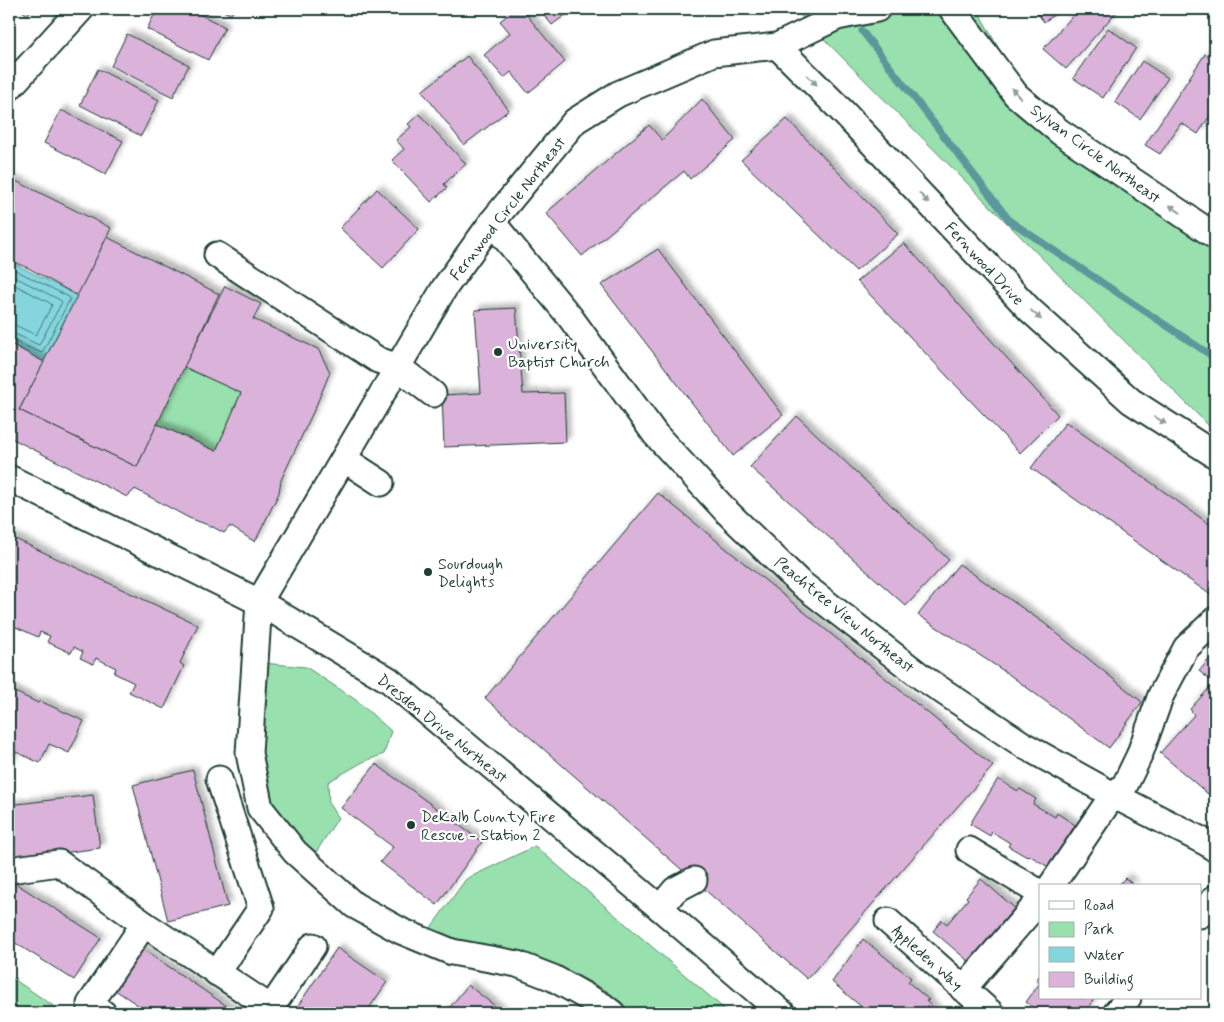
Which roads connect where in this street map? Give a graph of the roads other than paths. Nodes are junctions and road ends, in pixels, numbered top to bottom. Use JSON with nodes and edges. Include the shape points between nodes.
{"nodes":[{"id":1,"x":81,"y":9,"type":"edge"},
{"id":2,"x":877,"y":9,"type":"edge"},
{"id":3,"x":952,"y":9,"type":"edge"},
{"id":4,"x":777,"y":46,"type":"junction"},
{"id":5,"x":9,"y":88,"type":"edge"},
{"id":6,"x":492,"y":222,"type":"junction"},
{"id":7,"x":1215,"y":236,"type":"edge"},
{"id":8,"x":217,"y":255,"type":"dead end"},
{"id":9,"x":398,"y":368,"type":"junction"},
{"id":10,"x":433,"y":394,"type":"dead end"},
{"id":11,"x":1215,"y":455,"type":"edge"},
{"id":12,"x":344,"y":459,"type":"junction"},
{"id":13,"x":9,"y":478,"type":"edge"},
{"id":14,"x":381,"y":483,"type":"dead end"},
{"id":15,"x":259,"y":602,"type":"junction"},
{"id":16,"x":1215,"y":620,"type":"edge"},
{"id":17,"x":219,"y":779,"type":"dead end"},
{"id":18,"x":1113,"y":795,"type":"junction"},
{"id":19,"x":1215,"y":849,"type":"edge"},
{"id":20,"x":969,"y":850,"type":"dead end"},
{"id":21,"x":9,"y":870,"type":"edge"},
{"id":22,"x":694,"y":880,"type":"dead end"},
{"id":23,"x":1051,"y":884,"type":"edge"},
{"id":24,"x":1039,"y":892,"type":"edge"},
{"id":25,"x":1215,"y":898,"type":"edge"},
{"id":26,"x":1039,"y":901,"type":"edge"},
{"id":27,"x":660,"y":908,"type":"junction"},
{"id":28,"x":1202,"y":913,"type":"edge"},
{"id":29,"x":888,"y":921,"type":"dead end"},
{"id":30,"x":144,"y":924,"type":"junction"},
{"id":31,"x":313,"y":946,"type":"dead end"},
{"id":32,"x":217,"y":973,"type":"junction"},
{"id":33,"x":963,"y":989,"type":"junction"},
{"id":34,"x":1126,"y":1000,"type":"edge"},
{"id":35,"x":269,"y":1010,"type":"edge"},
{"id":36,"x":103,"y":1013,"type":"edge"},
{"id":37,"x":612,"y":1013,"type":"edge"},
{"id":38,"x":782,"y":1013,"type":"edge"},
{"id":39,"x":991,"y":1013,"type":"edge"},
{"id":40,"x":1116,"y":1013,"type":"edge"}],
"edges":[{"from":1,"to":5,"type":"street"},
{"from":2,"to":4,"type":"street","name":"Fernwood Circle Northeast","via":[[837,17]]},
{"from":7,"to":3,"type":"street","name":"Sylvan Circle Northeast","one_way":true,"via":[[1060,132],[1016,95]]},
{"from":4,"to":6,"type":"street","name":"Fernwood Circle Northeast","via":[[714,53],[618,94],[575,121]]},
{"from":4,"to":11,"type":"street","name":"Fernwood Drive","one_way":true,"via":[[1030,310],[1131,402]]},
{"from":6,"to":9,"type":"street","name":"Fernwood Circle Northeast","via":[[445,287]]},
{"from":6,"to":18,"type":"street","name":"Peachtree View Northeast","via":[[570,317],[655,434],[727,512],[799,582],[923,678],[1025,746]]},
{"from":8,"to":9,"type":"street","via":[[378,360]]},
{"from":9,"to":10,"type":"street"},
{"from":9,"to":12,"type":"street","name":"Fernwood Circle Northeast"},
{"from":12,"to":14,"type":"street"},
{"from":12,"to":15,"type":"street","name":"Fernwood Circle Northeast"},
{"from":13,"to":15,"type":"street","name":"Dresden Drive Northeast"},
{"from":15,"to":27,"type":"street","name":"Dresden Drive Northeast","via":[[389,680]]},
{"from":15,"to":37,"type":"street","via":[[249,753],[260,808],[294,852],[354,905],[401,931],[452,952],[517,964],[553,978]]},
{"from":16,"to":18,"type":"street","via":[[1186,648],[1160,695],[1139,756],[1125,785]]},
{"from":17,"to":32,"type":"street","via":[[261,908]]},
{"from":18,"to":19,"type":"street","name":"Peachtree View Northeast"},
{"from":18,"to":23,"type":"street"},
{"from":20,"to":24,"type":"street"},
{"from":21,"to":30,"type":"street","via":[[60,862]]},
{"from":22,"to":27,"type":"street","via":[[675,890]]},
{"from":25,"to":28,"type":"street"},
{"from":26,"to":33,"type":"street"},
{"from":27,"to":38,"type":"street","name":"Dresden Drive Northeast"},
{"from":29,"to":33,"type":"street","name":"Appleden Way"},
{"from":30,"to":32,"type":"street"},
{"from":30,"to":36,"type":"street","via":[[90,1004]]},
{"from":31,"to":35,"type":"street"},
{"from":32,"to":35,"type":"street"},
{"from":33,"to":39,"type":"street","name":"Appleden Way"},
{"from":34,"to":40,"type":"street"}]}
